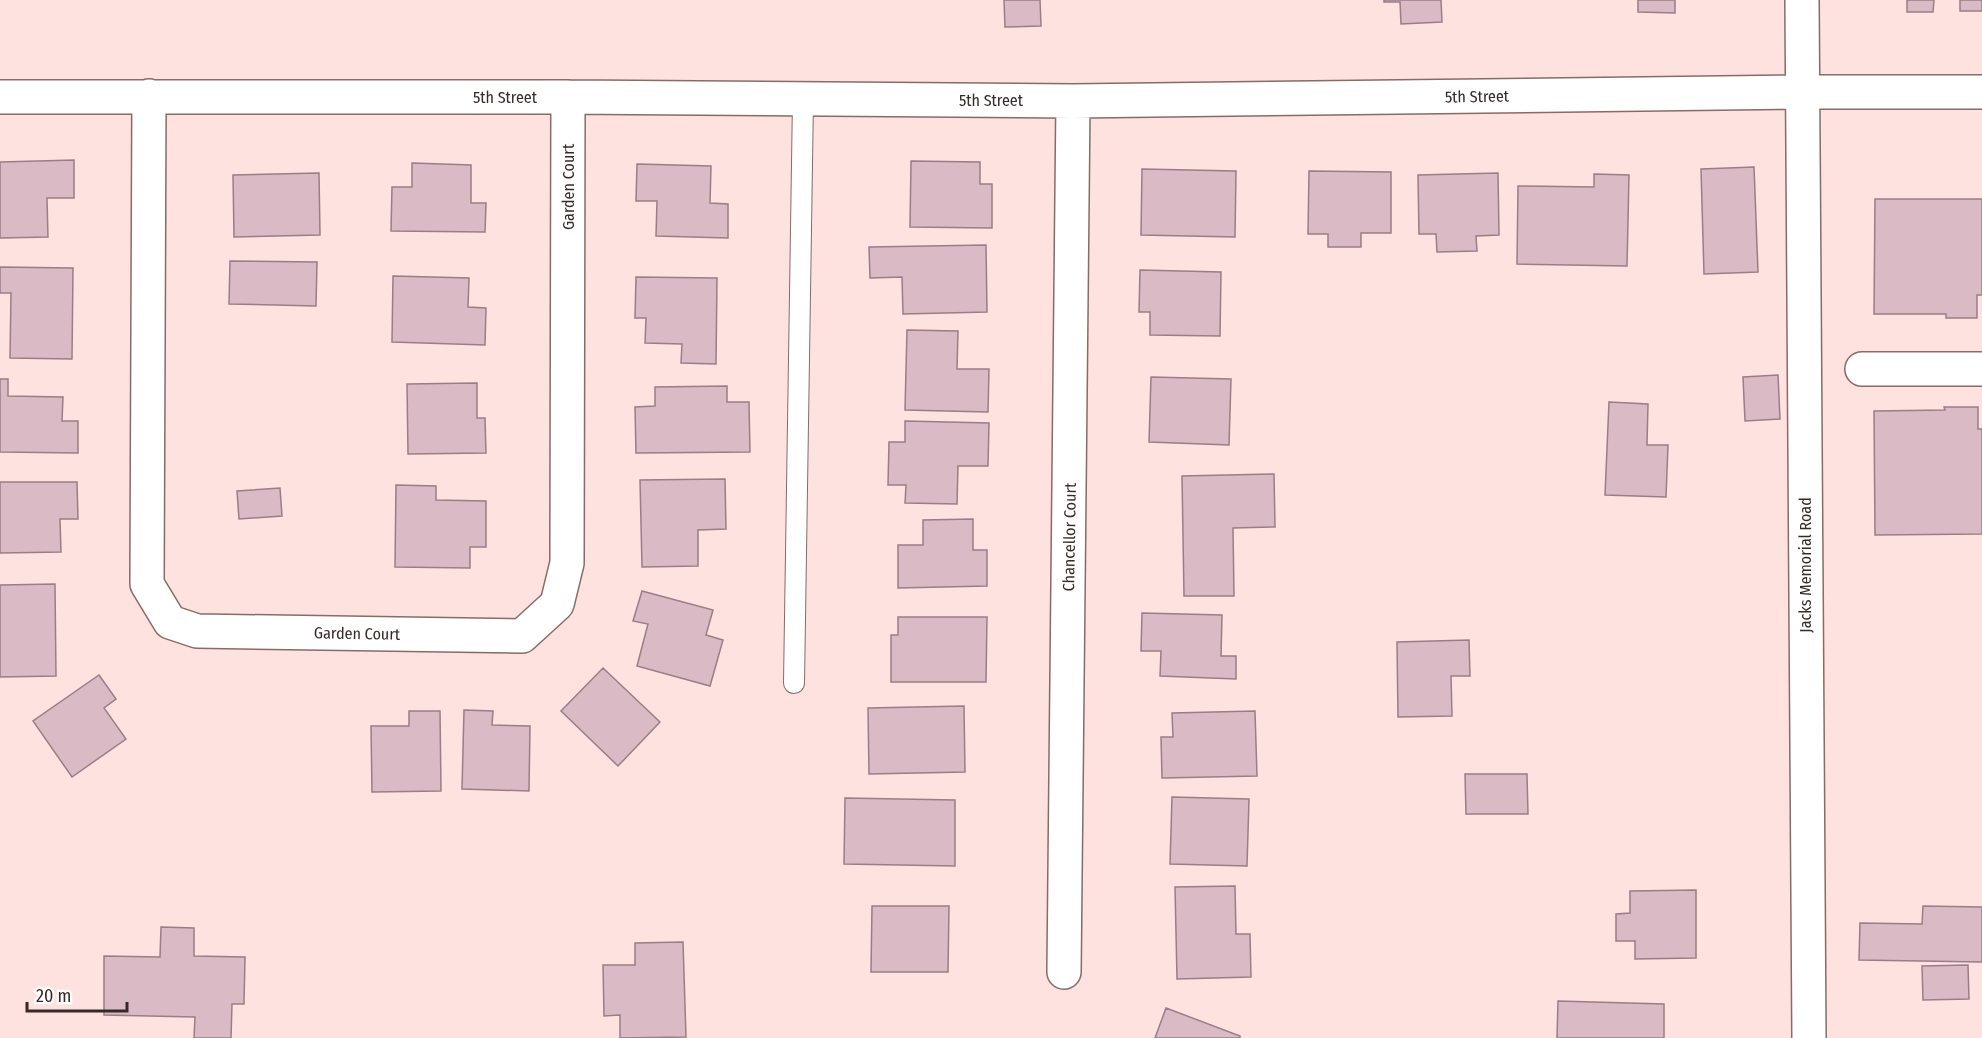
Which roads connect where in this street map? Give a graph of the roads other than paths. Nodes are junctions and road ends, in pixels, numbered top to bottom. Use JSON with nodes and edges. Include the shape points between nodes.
{"nodes":[{"id":1,"x":1802,"y":0,"type":"edge"},
{"id":2,"x":1802,"y":92,"type":"junction"},
{"id":3,"x":1982,"y":92,"type":"edge"},
{"id":4,"x":149,"y":96,"type":"junction"},
{"id":5,"x":0,"y":97,"type":"edge"},
{"id":6,"x":568,"y":97,"type":"junction"},
{"id":7,"x":803,"y":99,"type":"junction"},
{"id":8,"x":1074,"y":101,"type":"junction"},
{"id":9,"x":1862,"y":369,"type":"dead end"},
{"id":10,"x":1982,"y":369,"type":"edge"},
{"id":11,"x":794,"y":683,"type":"dead end"},
{"id":12,"x":1064,"y":972,"type":"dead end"},
{"id":13,"x":1809,"y":1038,"type":"edge"}],
"edges":[{"from":1,"to":2,"type":"street","name":"Jacks Memorial Road"},
{"from":2,"to":3,"type":"street","name":"5th Street"},
{"from":2,"to":8,"type":"street","name":"5th Street"},
{"from":2,"to":13,"type":"street","name":"Jacks Memorial Road"},
{"from":4,"to":5,"type":"street","name":"5th Street"},
{"from":4,"to":6,"type":"street","name":"5th Street"},
{"from":4,"to":6,"type":"street","name":"Garden Court","via":[[147,584],[170,622],[197,631],[522,636],[557,604],[567,563]]},
{"from":6,"to":7,"type":"street","name":"5th Street"},
{"from":7,"to":8,"type":"street","name":"5th Street"},
{"from":7,"to":11,"type":"lane"},
{"from":8,"to":12,"type":"street","name":"Chancellor Court"},
{"from":9,"to":10,"type":"street"}]}
